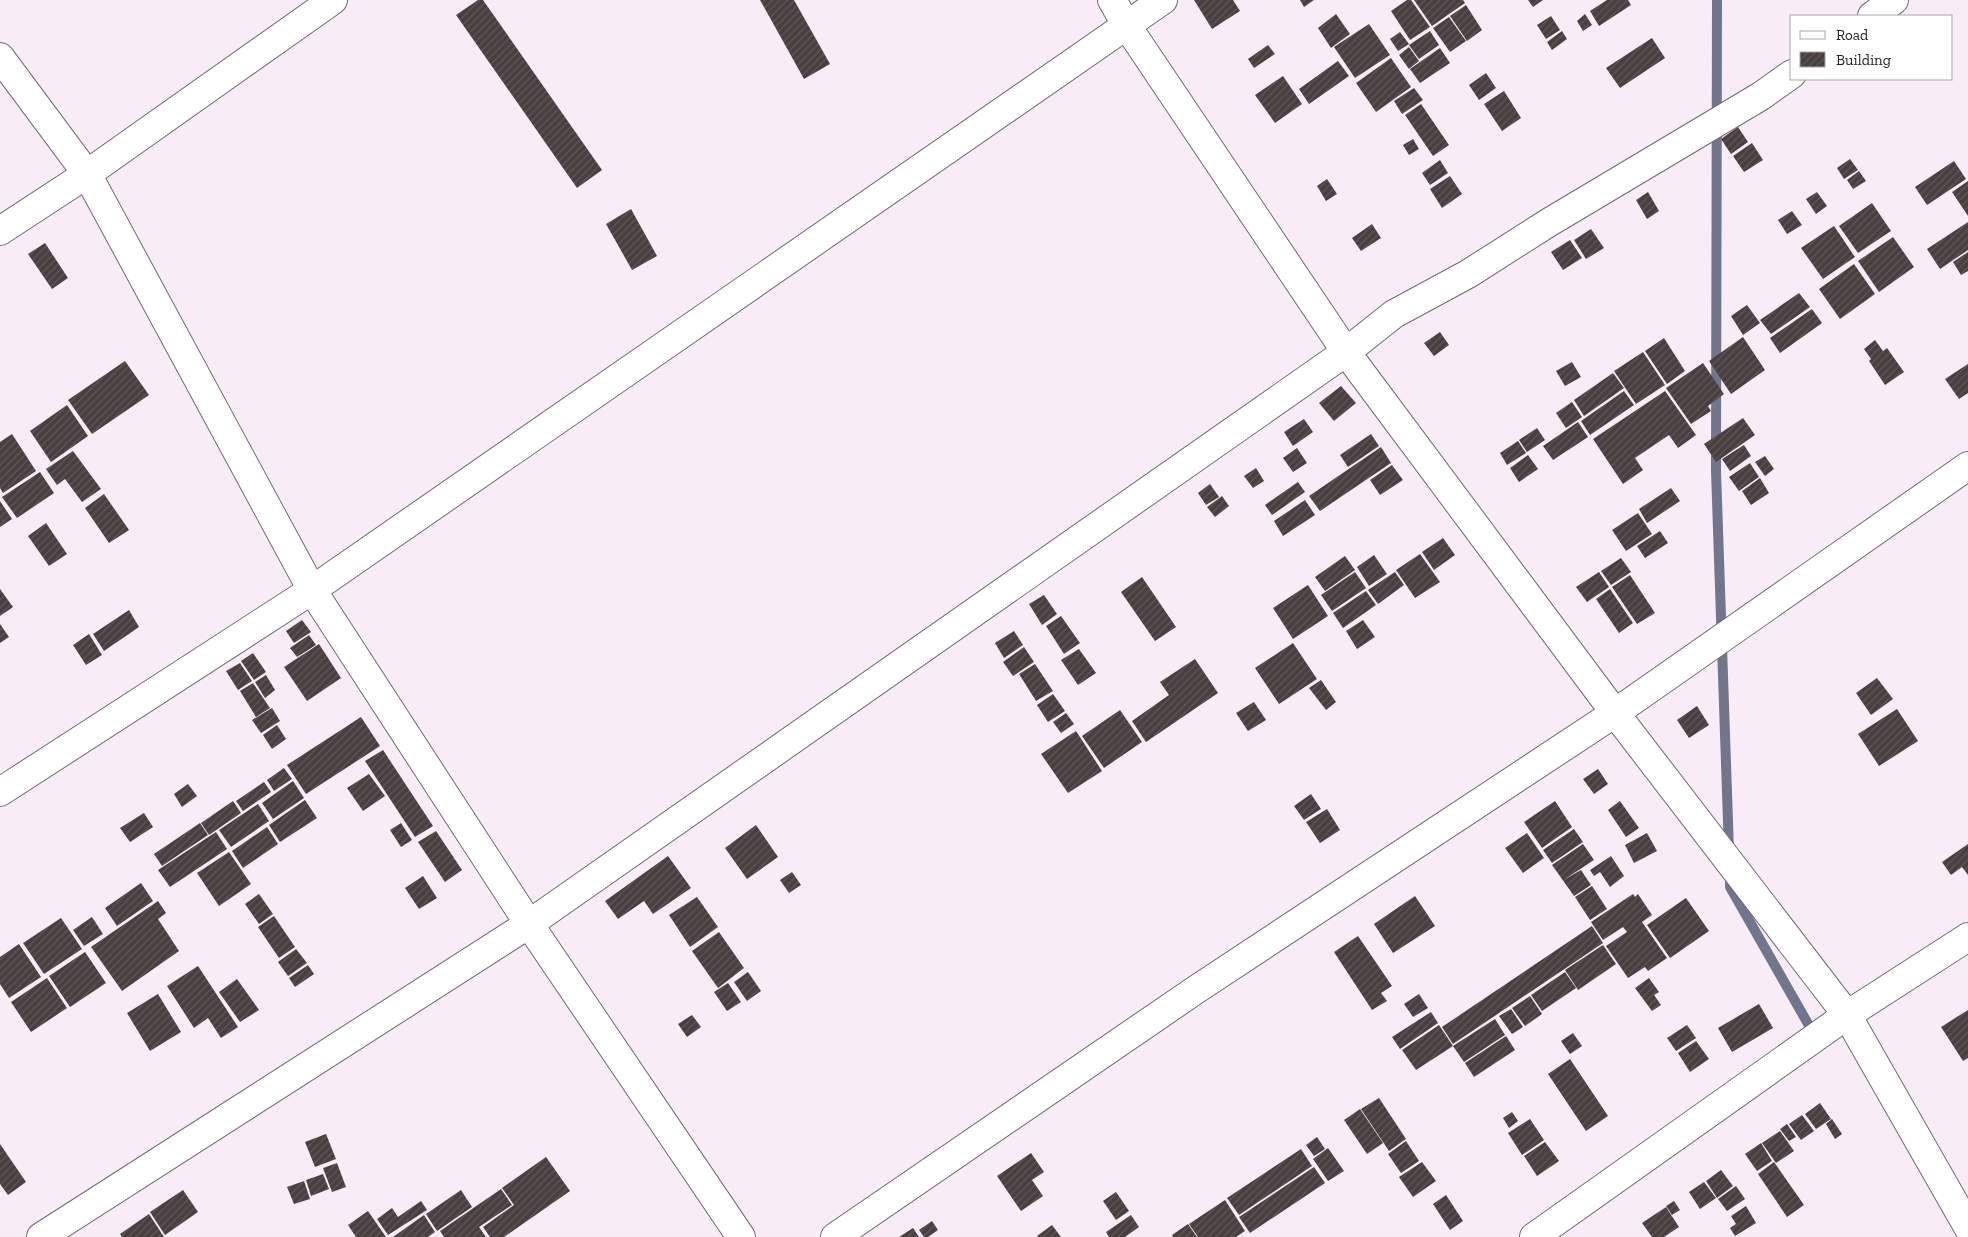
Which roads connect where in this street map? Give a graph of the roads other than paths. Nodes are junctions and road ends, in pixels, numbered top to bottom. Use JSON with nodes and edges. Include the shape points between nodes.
{"nodes":[{"id":1,"x":333,"y":0,"type":"edge"},
{"id":2,"x":1112,"y":0,"type":"edge"},
{"id":3,"x":1163,"y":0,"type":"edge"},
{"id":4,"x":1894,"y":0,"type":"edge"},
{"id":5,"x":1873,"y":15,"type":"edge"},
{"id":6,"x":1127,"y":26,"type":"junction"},
{"id":7,"x":0,"y":57,"type":"edge"},
{"id":8,"x":1790,"y":75,"type":"edge"},
{"id":9,"x":87,"y":174,"type":"junction"},
{"id":10,"x":0,"y":231,"type":"edge"},
{"id":11,"x":1346,"y":352,"type":"junction"},
{"id":12,"x":1968,"y":466,"type":"edge"},
{"id":13,"x":312,"y":590,"type":"junction"},
{"id":14,"x":1615,"y":713,"type":"junction"},
{"id":15,"x":0,"y":792,"type":"edge"},
{"id":16,"x":529,"y":924,"type":"junction"},
{"id":17,"x":1968,"y":937,"type":"edge"},
{"id":18,"x":1847,"y":1015,"type":"junction"},
{"id":19,"x":1968,"y":1227,"type":"edge"},
{"id":20,"x":41,"y":1237,"type":"edge"},
{"id":21,"x":741,"y":1237,"type":"edge"},
{"id":22,"x":835,"y":1237,"type":"edge"},
{"id":23,"x":1534,"y":1237,"type":"edge"}],
"edges":[{"from":1,"to":9,"type":"street"},
{"from":2,"to":6,"type":"street"},
{"from":3,"to":6,"type":"street"},
{"from":4,"to":5,"type":"street"},
{"from":6,"to":11,"type":"street"},
{"from":6,"to":13,"type":"street"},
{"from":7,"to":9,"type":"street"},
{"from":8,"to":11,"type":"street","via":[[1468,274],[1394,314]]},
{"from":9,"to":10,"type":"street"},
{"from":9,"to":13,"type":"street"},
{"from":11,"to":14,"type":"street"},
{"from":11,"to":16,"type":"street"},
{"from":12,"to":14,"type":"street"},
{"from":13,"to":15,"type":"street"},
{"from":13,"to":16,"type":"street"},
{"from":14,"to":18,"type":"street"},
{"from":14,"to":22,"type":"street","via":[[1194,992]]},
{"from":16,"to":20,"type":"street"},
{"from":16,"to":21,"type":"street"},
{"from":17,"to":18,"type":"street"},
{"from":18,"to":19,"type":"street"},
{"from":18,"to":23,"type":"street"}]}
